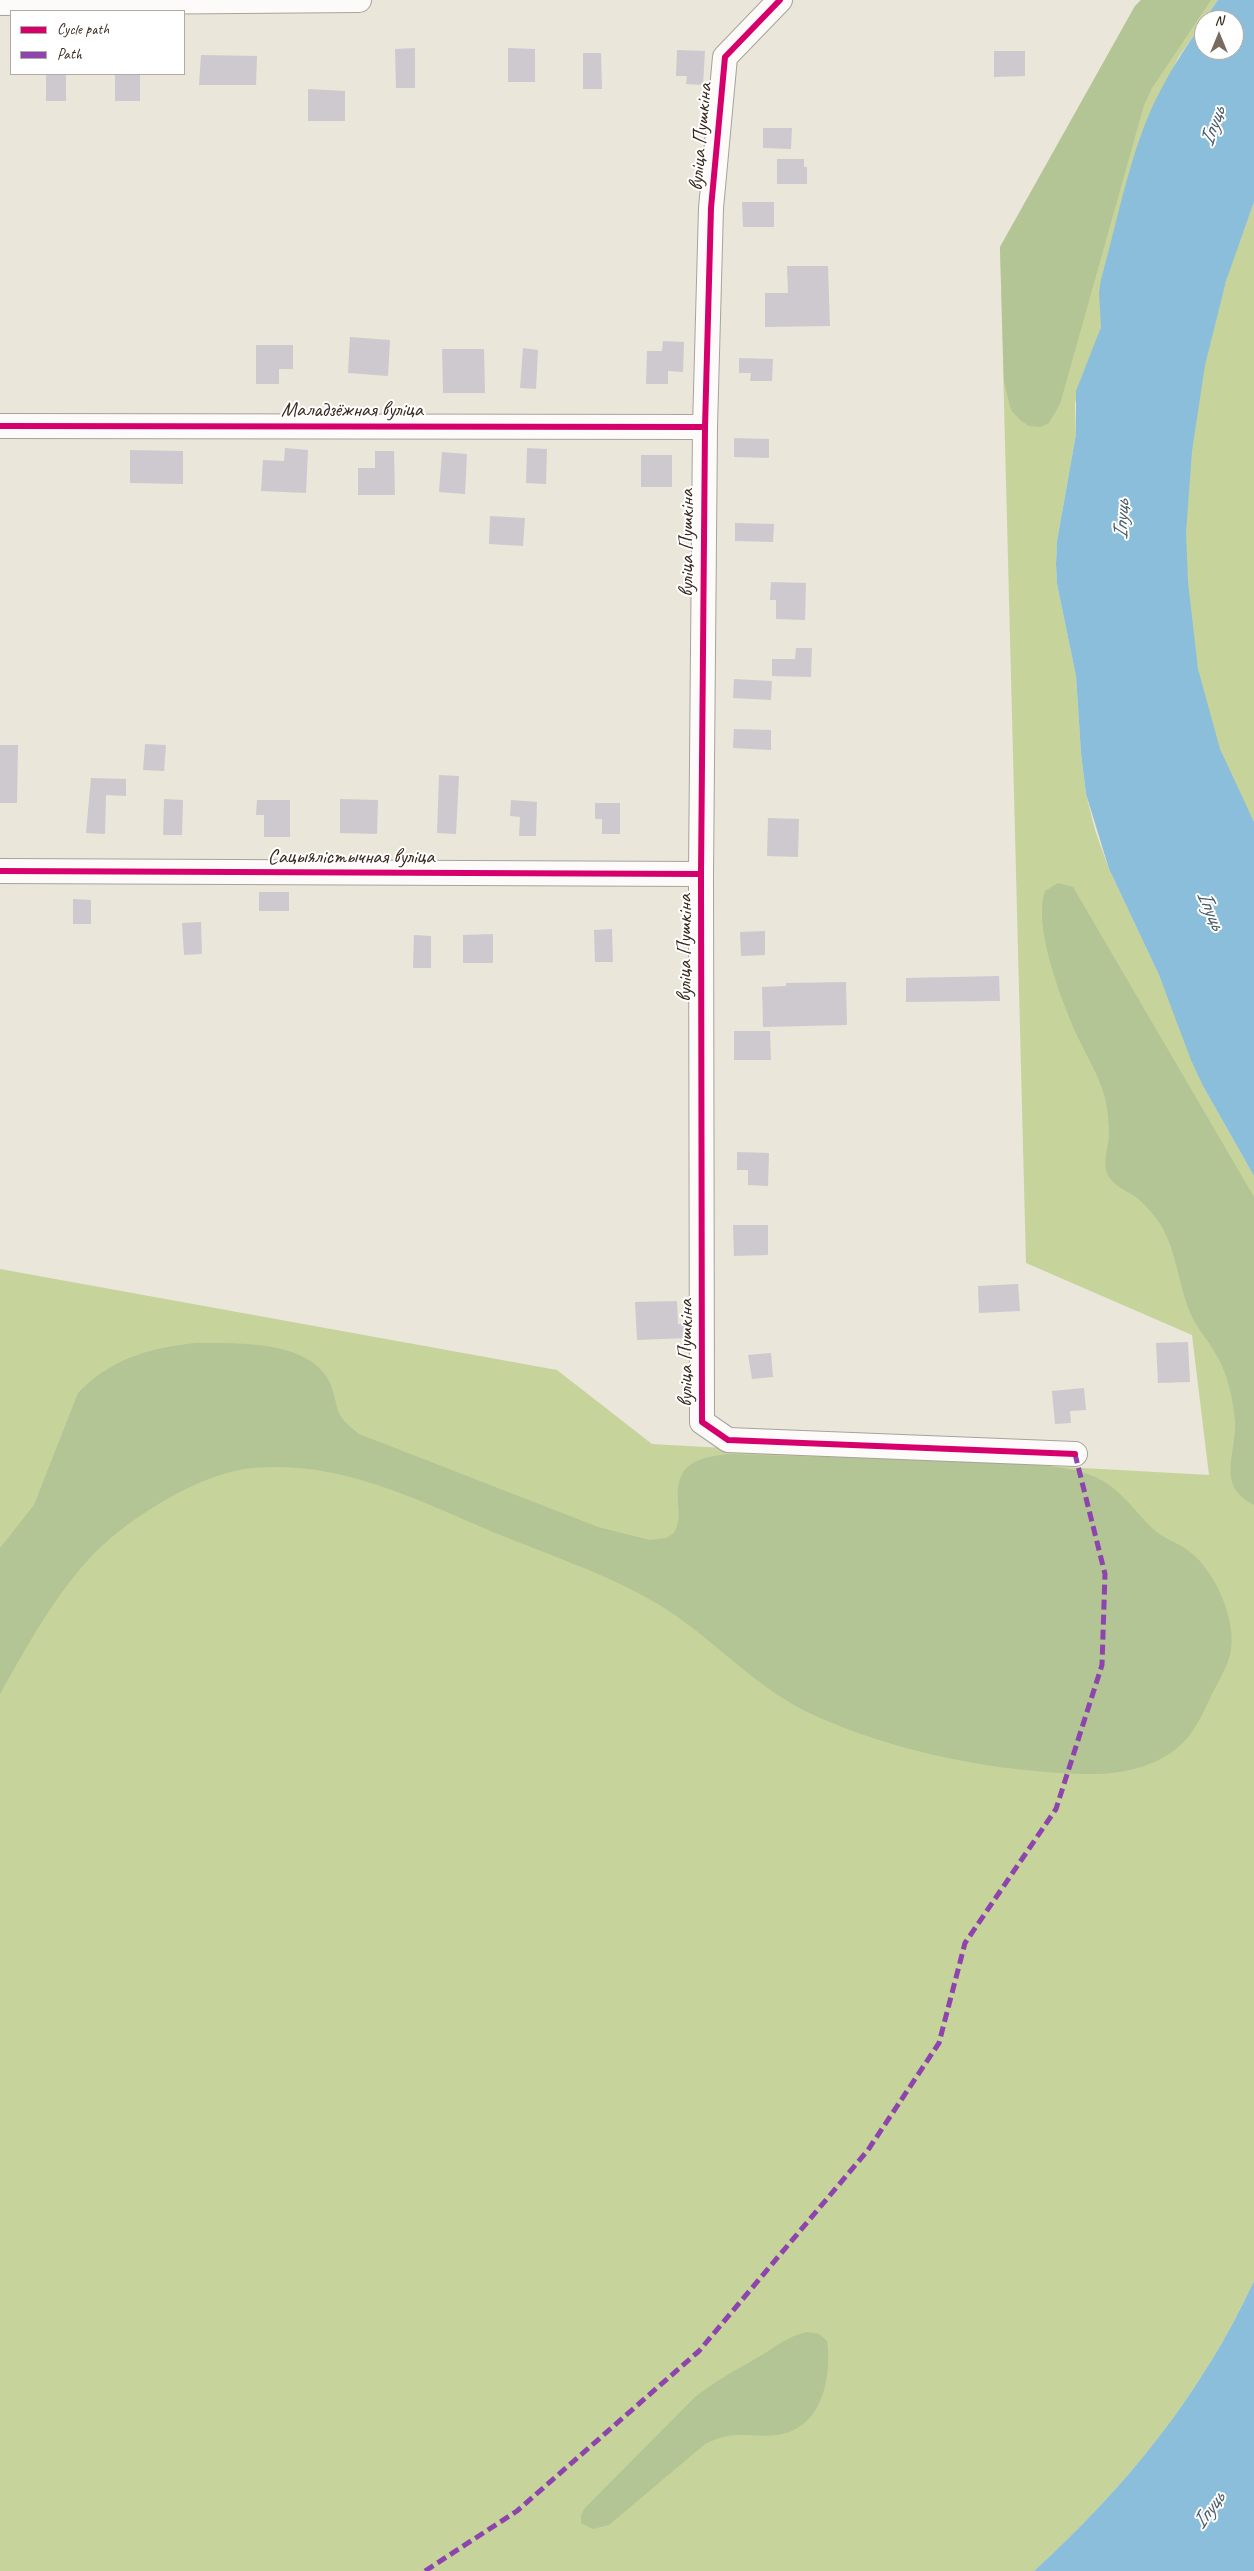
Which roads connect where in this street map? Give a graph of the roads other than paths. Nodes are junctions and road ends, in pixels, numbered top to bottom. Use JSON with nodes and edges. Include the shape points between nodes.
{"nodes":[{"id":1,"x":359,"y":0,"type":"edge"},
{"id":2,"x":780,"y":0,"type":"edge"},
{"id":3,"x":0,"y":3,"type":"edge"},
{"id":4,"x":0,"y":426,"type":"edge"},
{"id":5,"x":705,"y":427,"type":"junction"},
{"id":6,"x":0,"y":871,"type":"edge"},
{"id":7,"x":701,"y":874,"type":"junction"},
{"id":8,"x":1074,"y":1454,"type":"dead end"}],
"edges":[{"from":1,"to":3,"type":"street"},
{"from":2,"to":5,"type":"street","name":"вуліца Пушкіна","via":[[725,57],[711,208]]},
{"from":4,"to":5,"type":"street","name":"Маладзёжная вуліца"},
{"from":5,"to":7,"type":"street","name":"вуліца Пушкіна"},
{"from":6,"to":7,"type":"street","name":"Сацыялістычная вуліца"},
{"from":7,"to":8,"type":"street","name":"вуліца Пушкіна","via":[[702,1422],[728,1440]]}]}
